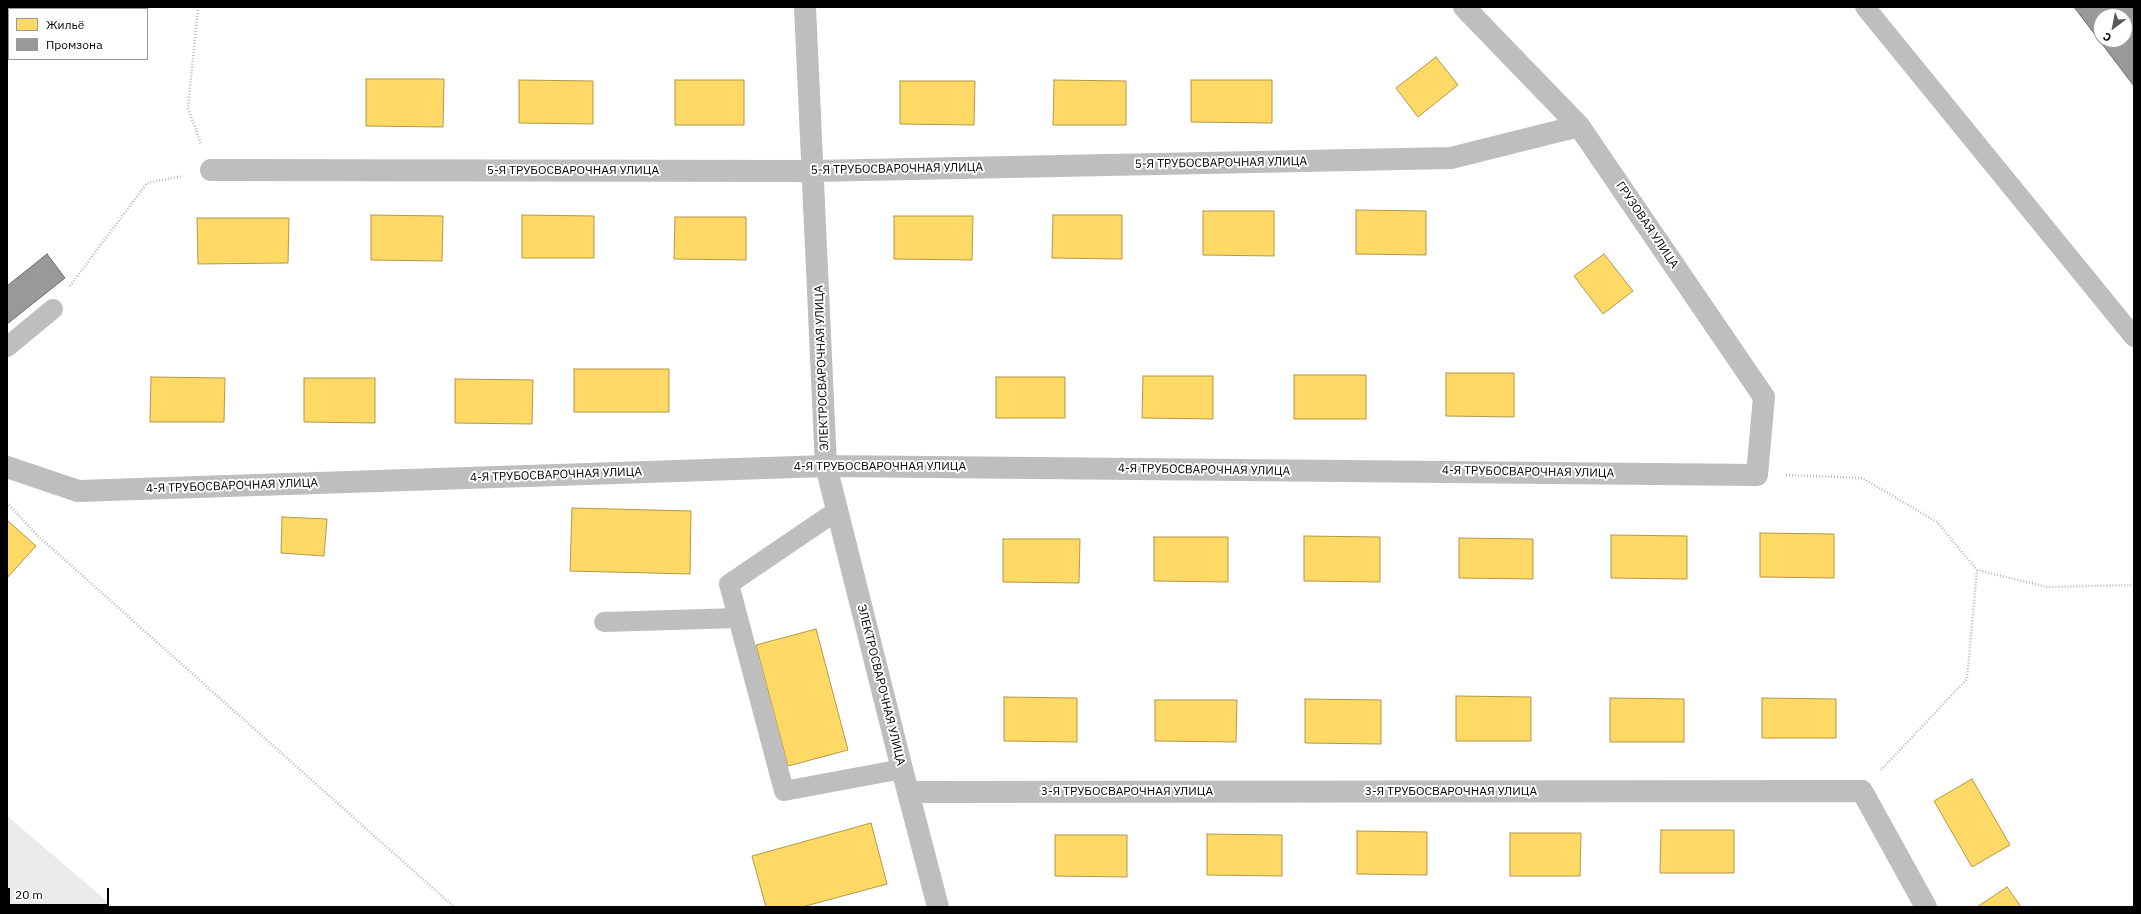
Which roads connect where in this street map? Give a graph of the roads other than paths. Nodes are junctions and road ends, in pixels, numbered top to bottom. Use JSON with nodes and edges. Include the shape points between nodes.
{"nodes":[{"id":1,"x":805,"y":7,"type":"edge"},
{"id":2,"x":1464,"y":7,"type":"edge"},
{"id":3,"x":1865,"y":7,"type":"edge"},
{"id":4,"x":1579,"y":126,"type":"junction"},
{"id":5,"x":211,"y":170,"type":"road end"},
{"id":6,"x":814,"y":171,"type":"junction"},
{"id":7,"x":53,"y":309,"type":"road end"},
{"id":8,"x":2134,"y":337,"type":"edge"},
{"id":9,"x":7,"y":347,"type":"edge"},
{"id":10,"x":826,"y":466,"type":"junction"},
{"id":11,"x":7,"y":467,"type":"edge"},
{"id":12,"x":1757,"y":474,"type":"joint"},
{"id":13,"x":838,"y":510,"type":"junction"},
{"id":14,"x":738,"y":618,"type":"junction"},
{"id":15,"x":604,"y":622,"type":"dead end"},
{"id":16,"x":902,"y":769,"type":"junction"},
{"id":17,"x":908,"y":792,"type":"junction"},
{"id":18,"x":938,"y":907,"type":"edge"},
{"id":19,"x":1926,"y":907,"type":"edge"}],
"edges":[{"from":1,"to":6,"type":"street","name":"ЭЛЕКТРОСВАРОЧНАЯ УЛИЦА"},
{"from":2,"to":4,"type":"street","name":"ГРУЗОВАЯ УЛИЦА"},
{"from":3,"to":8,"type":"lane"},
{"from":4,"to":6,"type":"street","name":"5-Я ТРУБОСВАРОЧНАЯ УЛИЦА","via":[[1451,158]]},
{"from":4,"to":12,"type":"street","name":"ГРУЗОВАЯ УЛИЦА","via":[[1764,397]]},
{"from":5,"to":6,"type":"street","name":"5-Я ТРУБОСВАРОЧНАЯ УЛИЦА"},
{"from":6,"to":10,"type":"street","name":"ЭЛЕКТРОСВАРОЧНАЯ УЛИЦА"},
{"from":7,"to":9,"type":"lane"},
{"from":10,"to":11,"type":"street","name":"4-Я ТРУБОСВАРОЧНАЯ УЛИЦА","via":[[78,491]]},
{"from":10,"to":12,"type":"street","name":"4-Я ТРУБОСВАРОЧНАЯ УЛИЦА"},
{"from":10,"to":13,"type":"street","name":"ЭЛЕКТРОСВАРОЧНАЯ УЛИЦА"},
{"from":13,"to":14,"type":"lane","via":[[729,584]]},
{"from":13,"to":16,"type":"street","name":"ЭЛЕКТРОСВАРОЧНАЯ УЛИЦА"},
{"from":14,"to":15,"type":"lane"},
{"from":14,"to":16,"type":"lane","via":[[784,791]]},
{"from":16,"to":17,"type":"street","name":"ЭЛЕКТРОСВАРОЧНАЯ УЛИЦА"},
{"from":17,"to":18,"type":"street","name":"ЭЛЕКТРОСВАРОЧНАЯ УЛИЦА"},
{"from":17,"to":19,"type":"street","name":"3-Я ТРУБОСВАРОЧНАЯ УЛИЦА","via":[[1862,791]]}]}
